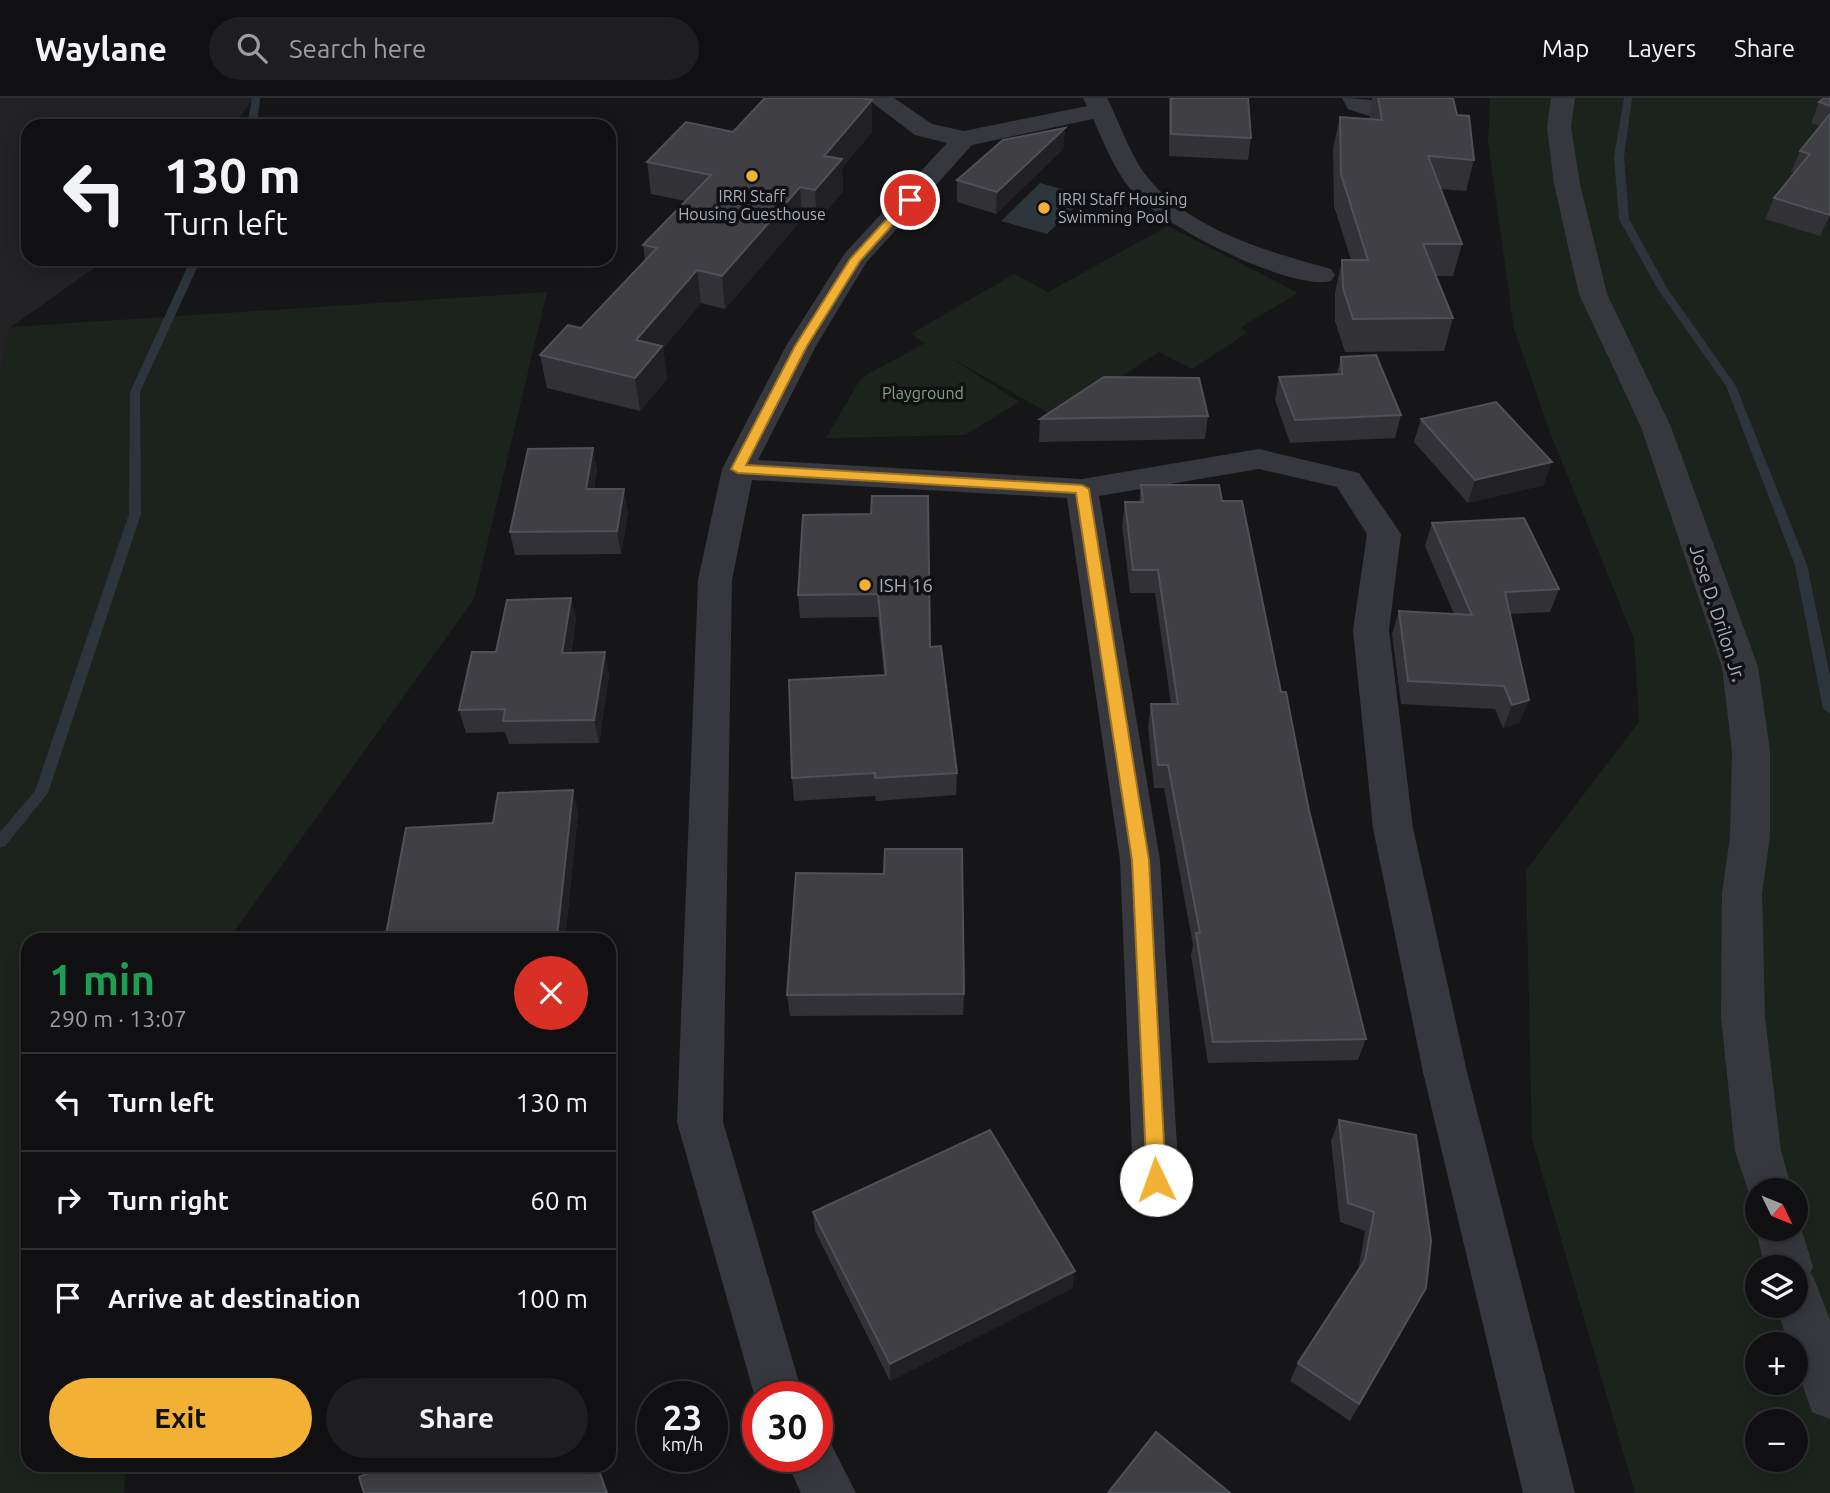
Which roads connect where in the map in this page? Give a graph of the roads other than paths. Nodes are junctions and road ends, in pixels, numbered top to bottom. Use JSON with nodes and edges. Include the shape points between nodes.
{"nodes":[{"id":1,"x":878,"y":98,"type":"edge"},
{"id":2,"x":1354,"y":98,"type":"edge"},
{"id":3,"x":1563,"y":98,"type":"edge"},
{"id":4,"x":1099,"y":104,"type":"edge"},
{"id":5,"x":1437,"y":118,"type":"edge"},
{"id":6,"x":964,"y":139,"type":"junction"},
{"id":7,"x":1321,"y":275,"type":"dead end"},
{"id":8,"x":738,"y":469,"type":"junction"},
{"id":9,"x":1082,"y":489,"type":"junction"},
{"id":10,"x":1766,"y":1178,"type":"edge"},
{"id":11,"x":1156,"y":1180,"type":"dead end"},
{"id":12,"x":1805,"y":1318,"type":"edge"},
{"id":13,"x":774,"y":1381,"type":"edge"},
{"id":14,"x":1830,"y":1394,"type":"edge"},
{"id":15,"x":819,"y":1472,"type":"edge"},
{"id":16,"x":831,"y":1493,"type":"edge"},
{"id":17,"x":1549,"y":1493,"type":"edge"}],
"edges":[{"from":1,"to":6,"type":"street","via":[[924,130]]},
{"from":2,"to":5,"type":"street","via":[[1373,110]]},
{"from":3,"to":10,"type":"street","name":"Jose D. Drilon Jr.","via":[[1559,128],[1567,184],[1593,294],[1656,427],[1740,667],[1751,751],[1750,837],[1742,893],[1743,1017],[1758,1151]]},
{"from":4,"to":6,"type":"street"},
{"from":4,"to":7,"type":"street","via":[[1139,184],[1171,212],[1281,265]]},
{"from":6,"to":8,"type":"street","via":[[855,259],[801,346]]},
{"from":8,"to":9,"type":"street"},
{"from":8,"to":13,"type":"street","via":[[716,580],[700,1122]]},
{"from":9,"to":11,"type":"street","via":[[1140,860]]},
{"from":9,"to":17,"type":"street","via":[[1259,459],[1348,480],[1384,534],[1371,630],[1393,828],[1445,1072]]},
{"from":12,"to":14,"type":"street"},
{"from":15,"to":16,"type":"street"}]}
